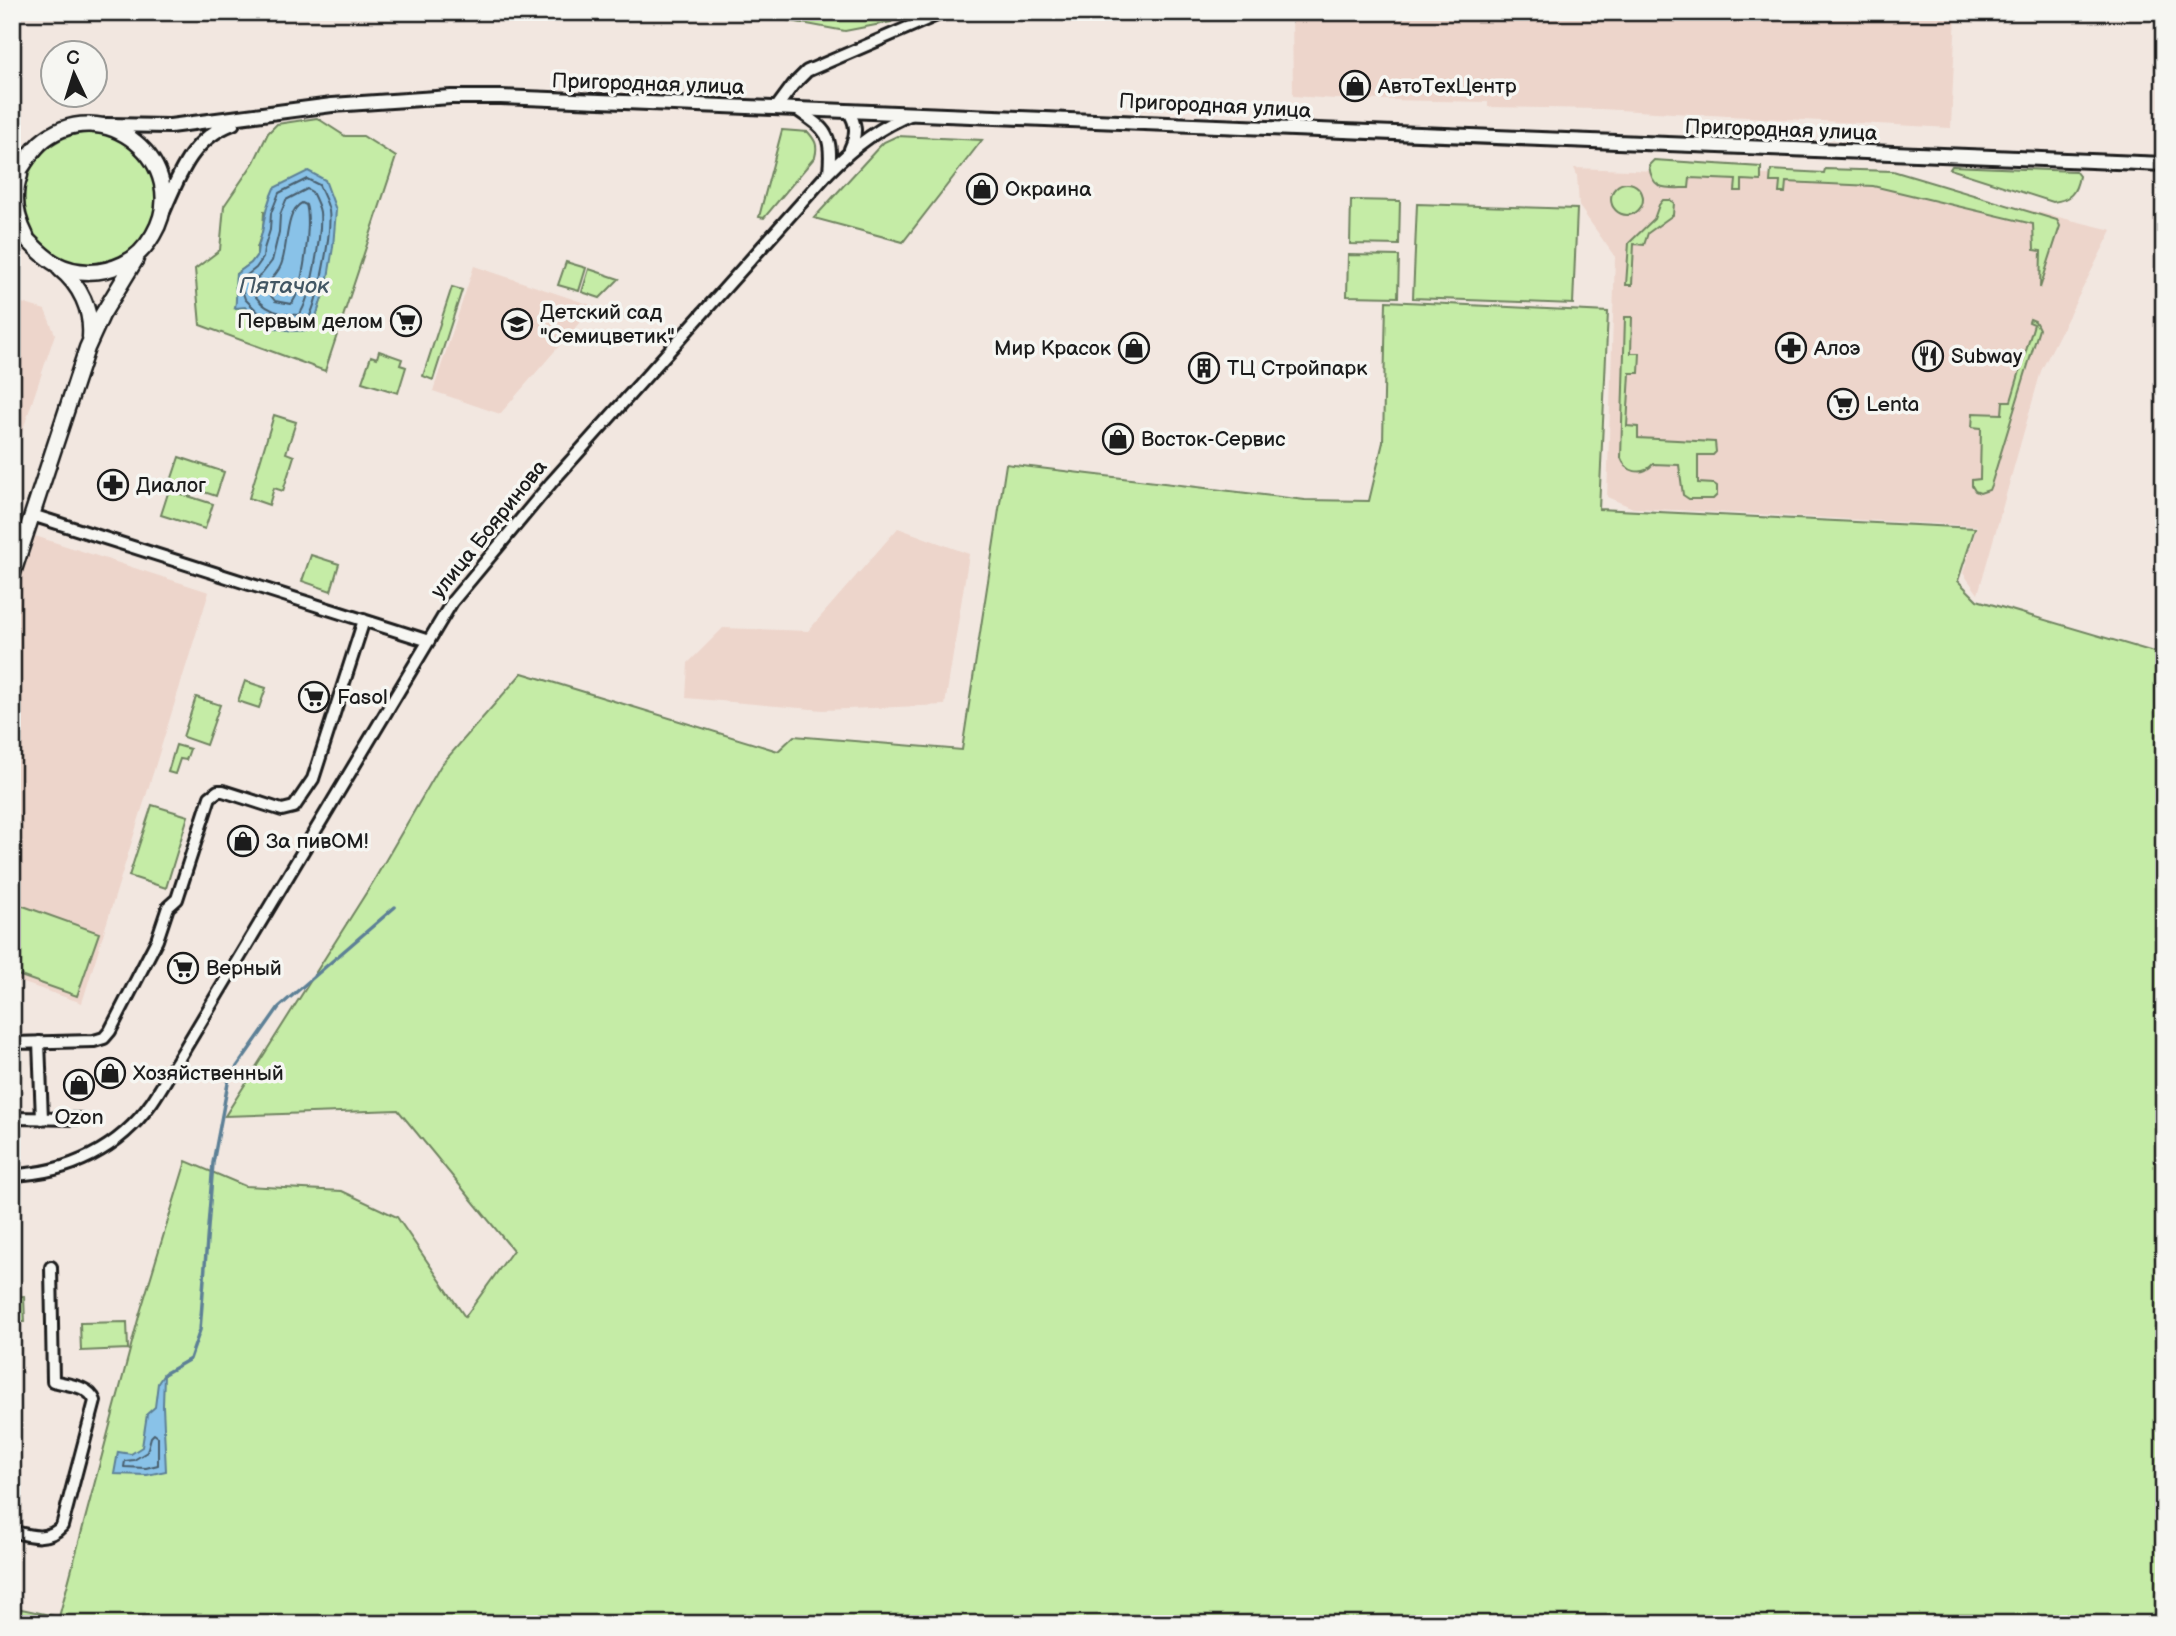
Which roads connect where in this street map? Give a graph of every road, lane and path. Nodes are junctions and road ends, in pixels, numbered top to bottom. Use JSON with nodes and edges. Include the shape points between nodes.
{"nodes":[{"id":1,"x":944,"y":12,"type":"edge"},
{"id":2,"x":776,"y":108,"type":"junction"},
{"id":3,"x":796,"y":109,"type":"junction"},
{"id":4,"x":848,"y":111,"type":"junction"},
{"id":5,"x":915,"y":113,"type":"junction"},
{"id":6,"x":265,"y":114,"type":"junction"},
{"id":7,"x":93,"y":125,"type":"junction"},
{"id":8,"x":848,"y":152,"type":"junction"},
{"id":9,"x":2164,"y":164,"type":"edge"},
{"id":10,"x":23,"y":167,"type":"junction"},
{"id":11,"x":828,"y":172,"type":"junction"},
{"id":12,"x":12,"y":182,"type":"edge"},
{"id":13,"x":162,"y":216,"type":"junction"},
{"id":14,"x":12,"y":226,"type":"edge"},
{"id":15,"x":40,"y":253,"type":"junction"},
{"id":16,"x":139,"y":254,"type":"junction"},
{"id":17,"x":88,"y":348,"type":"junction"},
{"id":18,"x":33,"y":514,"type":"junction"},
{"id":19,"x":12,"y":576,"type":"edge"},
{"id":20,"x":364,"y":620,"type":"junction"},
{"id":21,"x":429,"y":640,"type":"junction"},
{"id":22,"x":39,"y":1042,"type":"junction"},
{"id":23,"x":12,"y":1043,"type":"edge"},
{"id":24,"x":12,"y":1118,"type":"edge"},
{"id":25,"x":42,"y":1119,"type":"junction"},
{"id":26,"x":81,"y":1119,"type":"dead end"},
{"id":27,"x":12,"y":1175,"type":"edge"},
{"id":28,"x":51,"y":1266,"type":"dead end"},
{"id":29,"x":12,"y":1531,"type":"edge"}],
"edges":[{"from":1,"to":2,"type":"street","via":[[807,71]]},
{"from":2,"to":3,"type":"street","name":"Пригородная улица"},
{"from":2,"to":6,"type":"street","name":"Пригородная улица","via":[[451,97]]},
{"from":3,"to":4,"type":"street","name":"Пригородная улица"},
{"from":3,"to":11,"type":"street","via":[[822,127],[829,139]]},
{"from":4,"to":5,"type":"street","name":"Пригородная улица"},
{"from":4,"to":8,"type":"street","via":[[855,122]]},
{"from":5,"to":8,"type":"street","name":"улица Бояринова","via":[[891,122]]},
{"from":5,"to":9,"type":"street","name":"Пригородная улица"},
{"from":6,"to":7,"type":"street","via":[[170,126]]},
{"from":6,"to":13,"type":"street","via":[[221,128],[195,149]]},
{"from":7,"to":10,"type":"main road","via":[[51,136]]},
{"from":7,"to":13,"type":"main road","via":[[120,131],[145,149],[163,187]]},
{"from":8,"to":11,"type":"street","name":"улица Бояринова"},
{"from":10,"to":12,"type":"main road"},
{"from":10,"to":15,"type":"main road","via":[[16,210],[26,237]]},
{"from":11,"to":21,"type":"street","name":"улица Бояринова","via":[[551,483],[452,602]]},
{"from":13,"to":16,"type":"main road"},
{"from":14,"to":15,"type":"main road"},
{"from":15,"to":16,"type":"main road","via":[[72,270],[101,272]]},
{"from":15,"to":17,"type":"main road","via":[[73,282],[86,306],[91,326]]},
{"from":16,"to":17,"type":"main road"},
{"from":17,"to":18,"type":"main road"},
{"from":18,"to":19,"type":"main road"},
{"from":18,"to":20,"type":"street"},
{"from":20,"to":21,"type":"street"},
{"from":20,"to":22,"type":"street","via":[[313,779],[294,807],[282,810],[223,791],[214,793],[177,900],[168,907],[157,940],[110,1031],[94,1041]]},
{"from":21,"to":27,"type":"street","name":"улица Бояринова","via":[[143,1113],[106,1147],[71,1166]]},
{"from":22,"to":23,"type":"street"},
{"from":22,"to":25,"type":"street"},
{"from":24,"to":25,"type":"street"},
{"from":25,"to":26,"type":"street"},
{"from":28,"to":29,"type":"street","via":[[53,1381],[88,1390],[95,1401],[62,1526],[51,1535],[33,1537]]}]}
